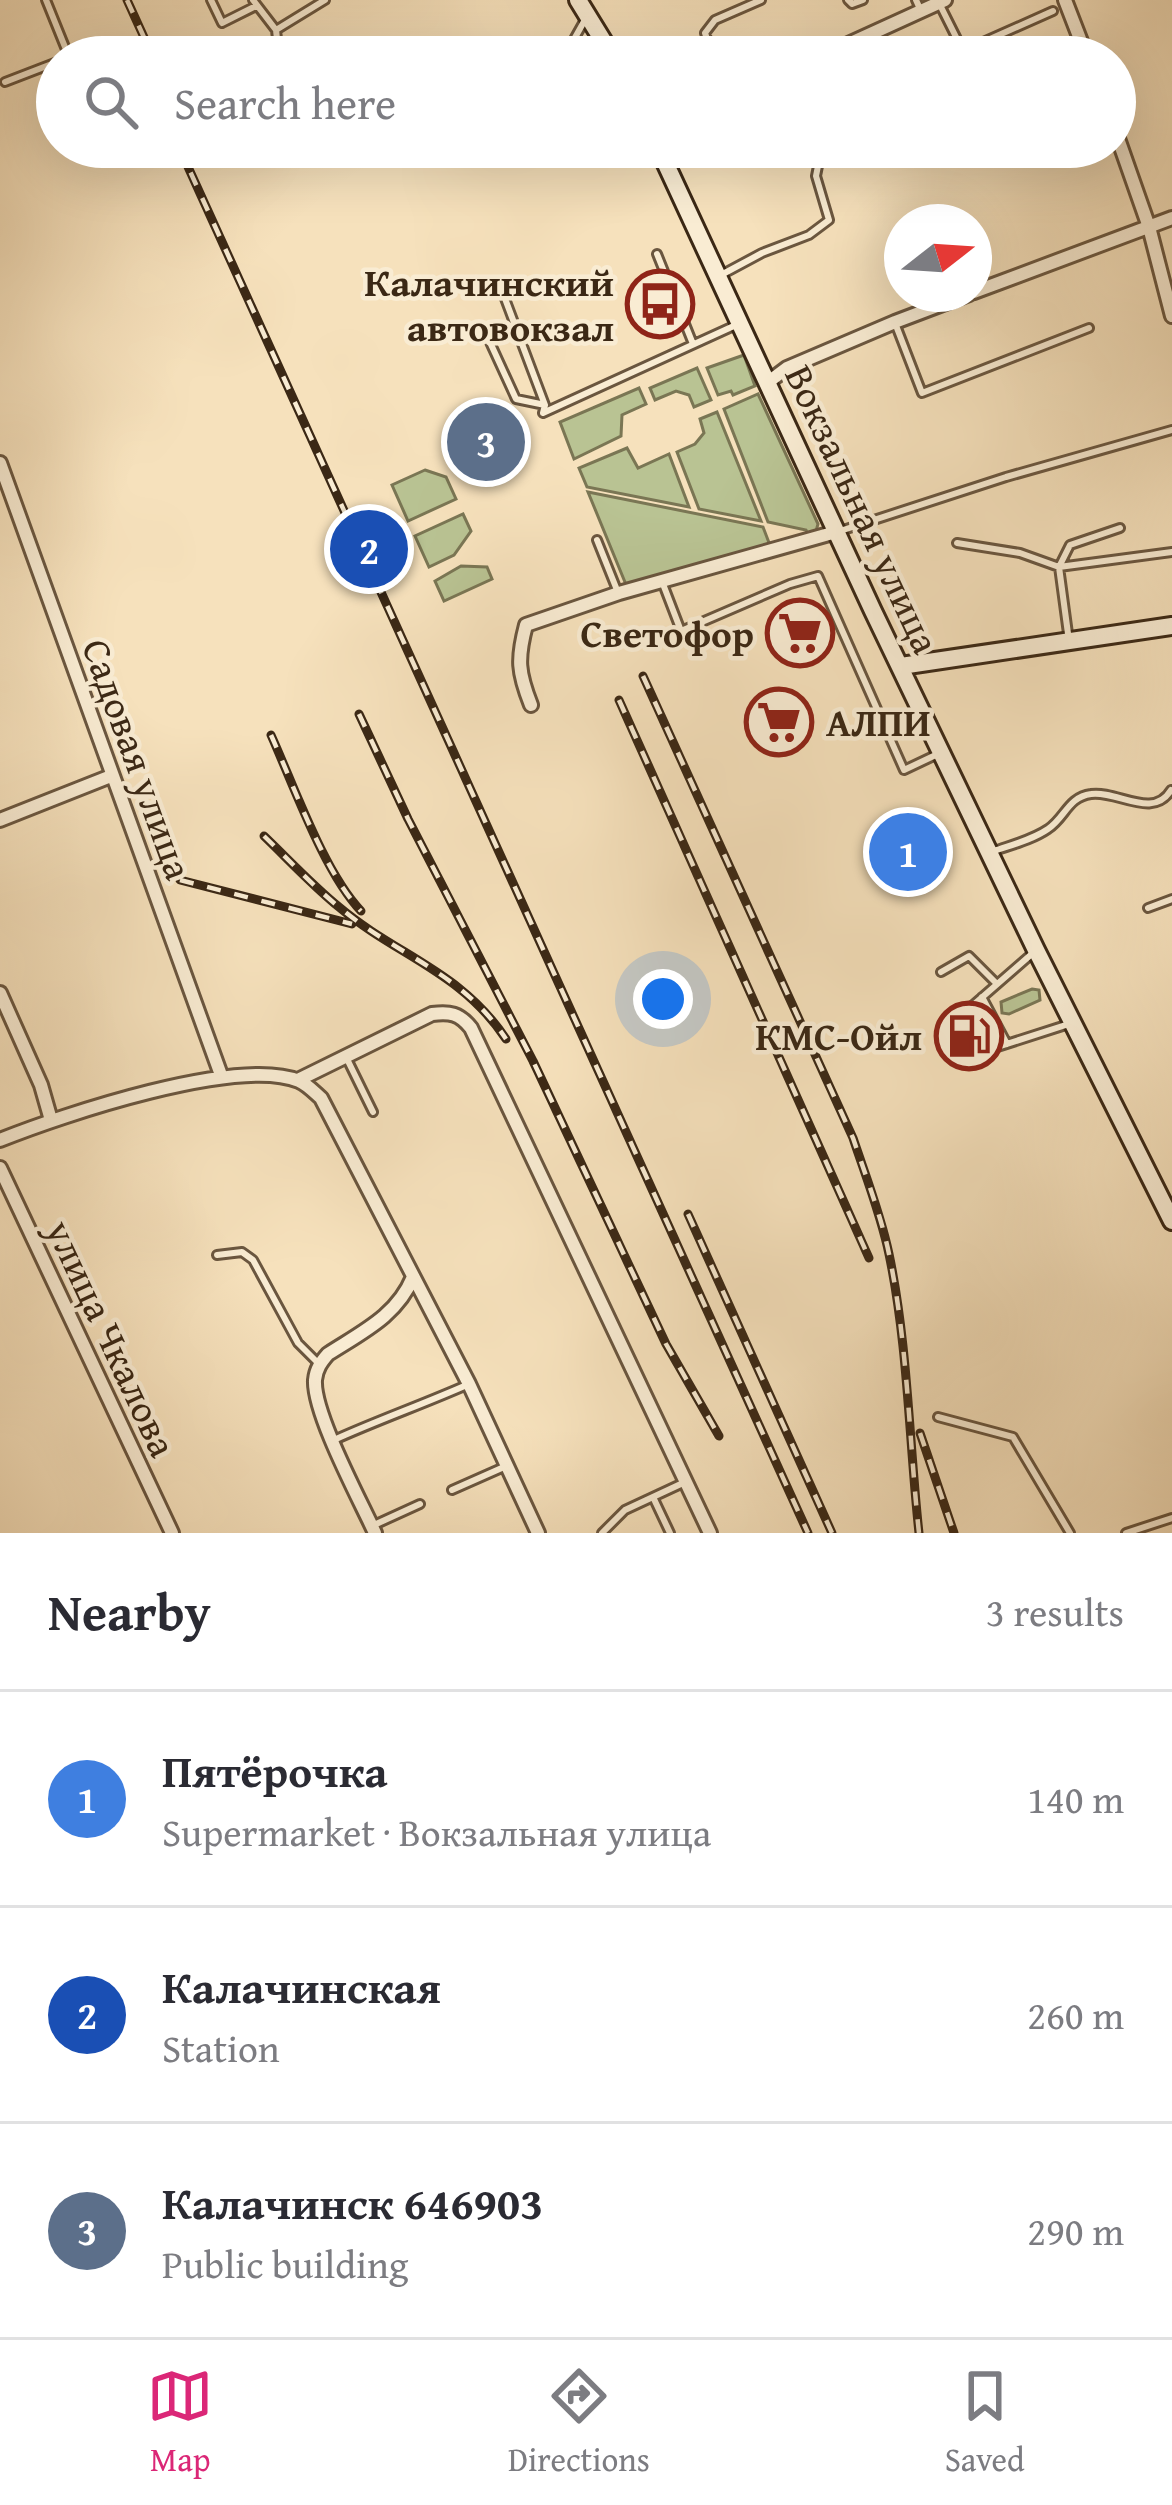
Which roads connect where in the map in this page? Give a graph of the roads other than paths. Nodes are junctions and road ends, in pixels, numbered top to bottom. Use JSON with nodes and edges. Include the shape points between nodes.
{"nodes":[{"id":1,"x":46,"y":0,"type":"edge"},
{"id":2,"x":211,"y":0,"type":"edge"},
{"id":3,"x":326,"y":0,"type":"edge"},
{"id":4,"x":761,"y":0,"type":"edge"},
{"id":5,"x":848,"y":0,"type":"edge"},
{"id":6,"x":863,"y":0,"type":"edge"},
{"id":7,"x":1065,"y":0,"type":"edge"},
{"id":8,"x":942,"y":1,"type":"edge"},
{"id":9,"x":255,"y":3,"type":"edge"},
{"id":10,"x":919,"y":5,"type":"edge"},
{"id":11,"x":583,"y":7,"type":"edge"},
{"id":12,"x":1053,"y":11,"type":"dead end"},
{"id":13,"x":276,"y":31,"type":"junction"},
{"id":14,"x":61,"y":36,"type":"edge"},
{"id":15,"x":277,"y":36,"type":"edge"},
{"id":16,"x":573,"y":36,"type":"edge"},
{"id":17,"x":600,"y":36,"type":"edge"},
{"id":18,"x":706,"y":36,"type":"edge"},
{"id":19,"x":862,"y":36,"type":"edge"},
{"id":20,"x":957,"y":36,"type":"edge"},
{"id":21,"x":997,"y":36,"type":"edge"},
{"id":22,"x":1080,"y":36,"type":"edge"},
{"id":23,"x":36,"y":70,"type":"edge"},
{"id":24,"x":5,"y":82,"type":"dead end"},
{"id":25,"x":668,"y":168,"type":"edge"},
{"id":26,"x":818,"y":168,"type":"edge"},
{"id":27,"x":1128,"y":168,"type":"edge"},
{"id":28,"x":1172,"y":218,"type":"edge"},
{"id":29,"x":1149,"y":227,"type":"junction"},
{"id":30,"x":657,"y":254,"type":"dead end"},
{"id":31,"x":717,"y":277,"type":"junction"},
{"id":32,"x":992,"y":286,"type":"edge"},
{"id":33,"x":504,"y":296,"type":"dead end"},
{"id":34,"x":922,"y":312,"type":"edge"},
{"id":35,"x":1172,"y":316,"type":"edge"},
{"id":36,"x":895,"y":322,"type":"junction"},
{"id":37,"x":739,"y":324,"type":"junction"},
{"id":38,"x":1090,"y":328,"type":"dead end"},
{"id":39,"x":489,"y":340,"type":"dead end"},
{"id":40,"x":693,"y":344,"type":"junction"},
{"id":41,"x":766,"y":383,"type":"junction"},
{"id":42,"x":545,"y":405,"type":"junction"},
{"id":43,"x":1172,"y":430,"type":"edge"},
{"id":44,"x":0,"y":463,"type":"edge"},
{"id":45,"x":1120,"y":528,"type":"dead end"},
{"id":46,"x":836,"y":532,"type":"junction"},
{"id":47,"x":597,"y":540,"type":"dead end"},
{"id":48,"x":957,"y":543,"type":"dead end"},
{"id":49,"x":1172,"y":552,"type":"edge"},
{"id":50,"x":1059,"y":567,"type":"junction"},
{"id":51,"x":662,"y":581,"type":"junction"},
{"id":52,"x":619,"y":593,"type":"junction"},
{"id":53,"x":1172,"y":626,"type":"edge"},
{"id":54,"x":1070,"y":641,"type":"junction"},
{"id":55,"x":901,"y":666,"type":"junction"},
{"id":56,"x":531,"y":705,"type":"dead end"},
{"id":57,"x":943,"y":752,"type":"junction"},
{"id":58,"x":111,"y":776,"type":"junction"},
{"id":59,"x":1171,"y":790,"type":"edge"},
{"id":60,"x":0,"y":820,"type":"edge"},
{"id":61,"x":991,"y":853,"type":"junction"},
{"id":62,"x":1172,"y":898,"type":"edge"},
{"id":63,"x":1148,"y":908,"type":"dead end"},
{"id":64,"x":1036,"y":950,"type":"junction"},
{"id":65,"x":941,"y":972,"type":"dead end"},
{"id":66,"x":997,"y":984,"type":"junction"},
{"id":67,"x":0,"y":994,"type":"edge"},
{"id":68,"x":982,"y":997,"type":"junction"},
{"id":69,"x":1072,"y":1023,"type":"junction"},
{"id":70,"x":1006,"y":1044,"type":"junction"},
{"id":71,"x":346,"y":1056,"type":"junction"},
{"id":72,"x":221,"y":1076,"type":"junction"},
{"id":73,"x":298,"y":1080,"type":"junction"},
{"id":74,"x":373,"y":1112,"type":"dead end"},
{"id":75,"x":51,"y":1120,"type":"junction"},
{"id":76,"x":0,"y":1140,"type":"edge"},
{"id":77,"x":0,"y":1168,"type":"edge"},
{"id":78,"x":1172,"y":1221,"type":"edge"},
{"id":79,"x":218,"y":1255,"type":"dead end"},
{"id":80,"x":413,"y":1277,"type":"junction"},
{"id":81,"x":319,"y":1364,"type":"junction"},
{"id":82,"x":469,"y":1384,"type":"junction"},
{"id":83,"x":938,"y":1417,"type":"dead end"},
{"id":84,"x":332,"y":1440,"type":"junction"},
{"id":85,"x":507,"y":1466,"type":"junction"},
{"id":86,"x":686,"y":1482,"type":"junction"},
{"id":87,"x":452,"y":1490,"type":"dead end"},
{"id":88,"x":653,"y":1497,"type":"junction"},
{"id":89,"x":420,"y":1504,"type":"dead end"},
{"id":90,"x":1172,"y":1517,"type":"edge"},
{"id":91,"x":373,"y":1529,"type":"edge"},
{"id":92,"x":172,"y":1533,"type":"edge"},
{"id":93,"x":538,"y":1533,"type":"edge"},
{"id":94,"x":602,"y":1533,"type":"edge"},
{"id":95,"x":670,"y":1533,"type":"edge"},
{"id":96,"x":710,"y":1533,"type":"edge"},
{"id":97,"x":1070,"y":1533,"type":"edge"},
{"id":98,"x":1126,"y":1533,"type":"edge"}],
"edges":[{"from":1,"to":14,"type":"lane"},
{"from":2,"to":9,"type":"lane","via":[[222,23]]},
{"from":3,"to":13,"type":"lane"},
{"from":4,"to":18,"type":"lane","via":[[715,20]]},
{"from":5,"to":6,"type":"lane"},
{"from":7,"to":22,"type":"street"},
{"from":8,"to":10,"type":"street"},
{"from":8,"to":20,"type":"lane"},
{"from":9,"to":13,"type":"lane"},
{"from":10,"to":19,"type":"street"},
{"from":11,"to":16,"type":"lane"},
{"from":11,"to":17,"type":"main road"},
{"from":12,"to":21,"type":"lane"},
{"from":13,"to":15,"type":"lane"},
{"from":23,"to":24,"type":"lane"},
{"from":25,"to":31,"type":"main road","name":"Вокзальная улица"},
{"from":26,"to":31,"type":"lane","via":[[829,220]]},
{"from":27,"to":29,"type":"street"},
{"from":28,"to":29,"type":"street"},
{"from":29,"to":32,"type":"street"},
{"from":29,"to":35,"type":"street"},
{"from":30,"to":40,"type":"lane"},
{"from":31,"to":37,"type":"main road","name":"Вокзальная улица"},
{"from":33,"to":42,"type":"lane"},
{"from":34,"to":36,"type":"street"},
{"from":36,"to":38,"type":"lane","via":[[922,392]]},
{"from":36,"to":41,"type":"street"},
{"from":37,"to":40,"type":"lane"},
{"from":37,"to":41,"type":"main road","name":"Вокзальная улица"},
{"from":39,"to":42,"type":"lane","via":[[516,399]]},
{"from":40,"to":42,"type":"lane","via":[[543,413]]},
{"from":41,"to":46,"type":"main road","name":"Вокзальная улица"},
{"from":43,"to":46,"type":"lane"},
{"from":44,"to":58,"type":"street","name":"Садовая улица"},
{"from":45,"to":50,"type":"lane","via":[[1070,544]]},
{"from":46,"to":51,"type":"street"},
{"from":46,"to":55,"type":"main road","name":"Вокзальная улица"},
{"from":47,"to":52,"type":"lane"},
{"from":48,"to":50,"type":"lane"},
{"from":49,"to":50,"type":"lane"},
{"from":50,"to":54,"type":"lane"},
{"from":51,"to":52,"type":"street"},
{"from":51,"to":57,"type":"lane","via":[[681,631],[818,576],[904,770]]},
{"from":52,"to":56,"type":"street","via":[[526,625],[518,661]]},
{"from":53,"to":54,"type":"main road"},
{"from":54,"to":55,"type":"main road"},
{"from":55,"to":57,"type":"main road","name":"Вокзальная улица"},
{"from":57,"to":61,"type":"main road","name":"Вокзальная улица"},
{"from":58,"to":60,"type":"street"},
{"from":58,"to":72,"type":"street","name":"Садовая улица"},
{"from":59,"to":61,"type":"lane","via":[[1144,804],[1086,795],[1048,829]]},
{"from":61,"to":64,"type":"main road","name":"Вокзальная улица"},
{"from":62,"to":63,"type":"lane"},
{"from":64,"to":66,"type":"lane"},
{"from":64,"to":69,"type":"main road","name":"Вокзальная улица"},
{"from":65,"to":66,"type":"lane","via":[[969,956]]},
{"from":66,"to":68,"type":"lane"},
{"from":67,"to":75,"type":"street"},
{"from":68,"to":70,"type":"lane"},
{"from":68,"to":70,"type":"lane","via":[[948,1027],[963,1058]]},
{"from":69,"to":70,"type":"lane"},
{"from":69,"to":78,"type":"main road","name":"Вокзальная улица"},
{"from":71,"to":73,"type":"street"},
{"from":71,"to":74,"type":"lane"},
{"from":71,"to":86,"type":"street","via":[[432,1014],[450,1012],[471,1028]]},
{"from":72,"to":73,"type":"street"},
{"from":72,"to":75,"type":"street"},
{"from":73,"to":80,"type":"street","via":[[321,1098]]},
{"from":75,"to":76,"type":"street"},
{"from":77,"to":92,"type":"street","name":"улица Чкалова"},
{"from":79,"to":81,"type":"lane","via":[[242,1252],[253,1260],[298,1343]]},
{"from":80,"to":81,"type":"street","via":[[394,1310]]},
{"from":80,"to":82,"type":"street"},
{"from":81,"to":84,"type":"street","via":[[316,1391]]},
{"from":82,"to":84,"type":"lane"},
{"from":82,"to":85,"type":"street"},
{"from":83,"to":97,"type":"lane","via":[[1013,1437]]},
{"from":84,"to":91,"type":"street"},
{"from":85,"to":87,"type":"lane"},
{"from":85,"to":93,"type":"street"},
{"from":86,"to":88,"type":"lane"},
{"from":86,"to":96,"type":"street"},
{"from":88,"to":94,"type":"lane"},
{"from":88,"to":95,"type":"lane"},
{"from":89,"to":91,"type":"lane"},
{"from":90,"to":98,"type":"lane"}]}
